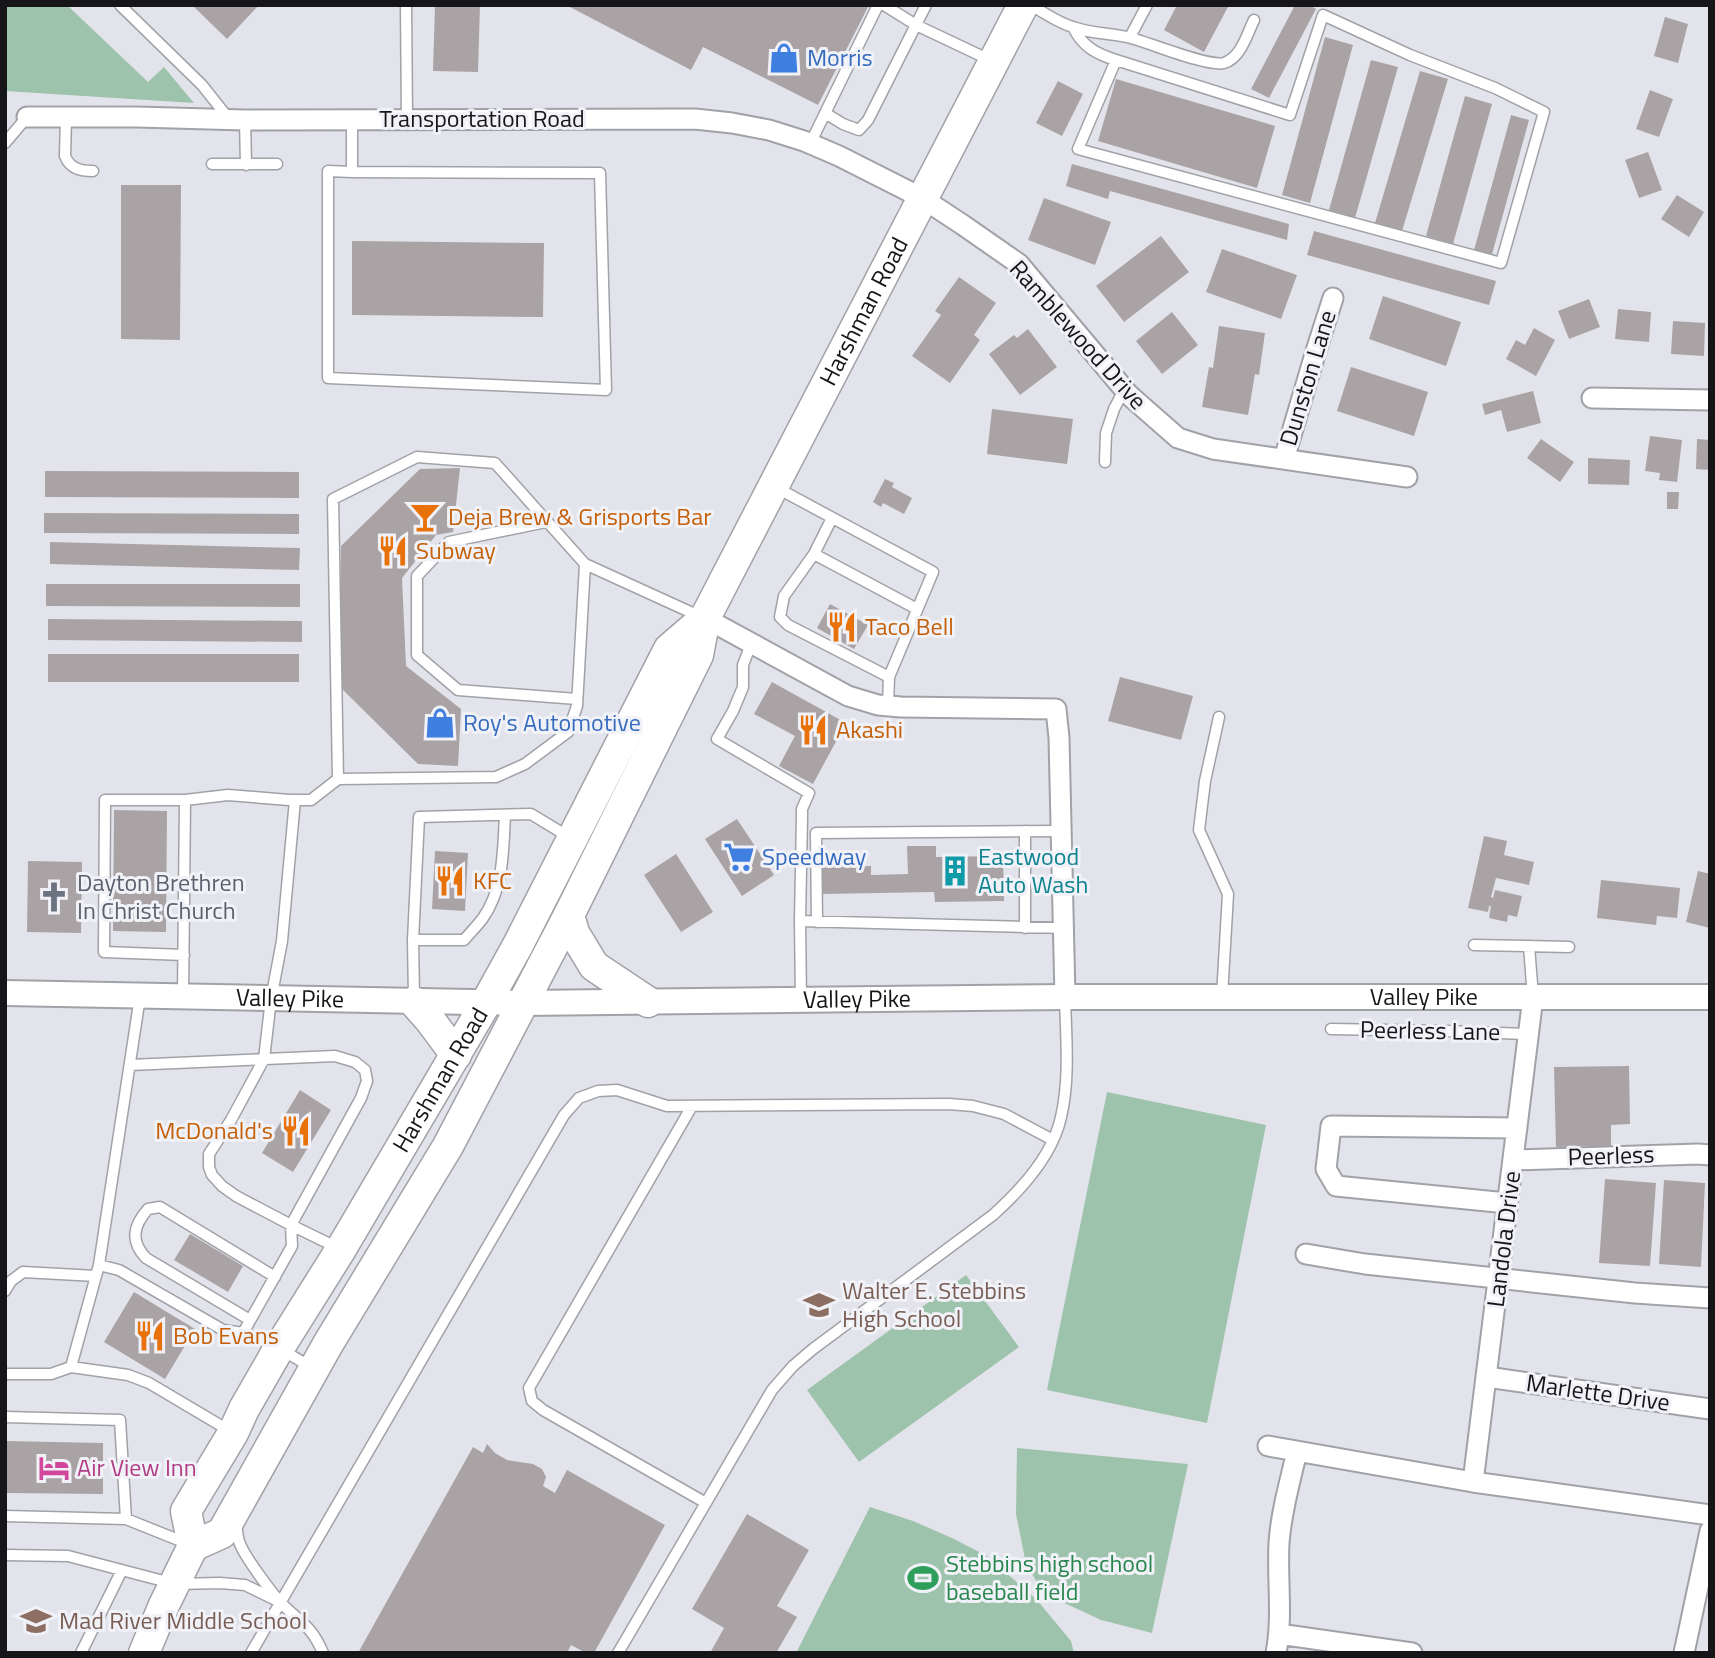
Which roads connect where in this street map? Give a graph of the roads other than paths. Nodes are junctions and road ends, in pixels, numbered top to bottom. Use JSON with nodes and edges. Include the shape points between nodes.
{"nodes":[{"id":1,"x":120,"y":5,"type":"edge"},
{"id":2,"x":406,"y":5,"type":"edge"},
{"id":3,"x":878,"y":5,"type":"edge"},
{"id":4,"x":884,"y":5,"type":"edge"},
{"id":5,"x":926,"y":5,"type":"edge"},
{"id":6,"x":1023,"y":5,"type":"edge"},
{"id":7,"x":1030,"y":5,"type":"edge"},
{"id":8,"x":1147,"y":5,"type":"edge"},
{"id":9,"x":1254,"y":20,"type":"dead end"},
{"id":10,"x":916,"y":25,"type":"junction"},
{"id":11,"x":1073,"y":27,"type":"junction"},
{"id":12,"x":1130,"y":37,"type":"junction"},
{"id":13,"x":1116,"y":60,"type":"junction"},
{"id":14,"x":993,"y":62,"type":"junction"},
{"id":15,"x":825,"y":113,"type":"junction"},
{"id":16,"x":27,"y":117,"type":"joint"},
{"id":17,"x":66,"y":117,"type":"junction"},
{"id":18,"x":352,"y":119,"type":"junction"},
{"id":19,"x":407,"y":119,"type":"junction"},
{"id":20,"x":237,"y":120,"type":"junction"},
{"id":21,"x":5,"y":143,"type":"edge"},
{"id":22,"x":810,"y":144,"type":"junction"},
{"id":23,"x":212,"y":164,"type":"dead end"},
{"id":24,"x":277,"y":164,"type":"dead end"},
{"id":25,"x":246,"y":165,"type":"junction"},
{"id":26,"x":93,"y":171,"type":"dead end"},
{"id":27,"x":352,"y":172,"type":"junction"},
{"id":28,"x":922,"y":198,"type":"junction"},
{"id":29,"x":1333,"y":298,"type":"dead end"},
{"id":30,"x":1124,"y":390,"type":"junction"},
{"id":31,"x":1592,"y":398,"type":"dead end"},
{"id":32,"x":1710,"y":400,"type":"edge"},
{"id":33,"x":1284,"y":459,"type":"junction"},
{"id":34,"x":1105,"y":462,"type":"dead end"},
{"id":35,"x":1408,"y":477,"type":"dead end"},
{"id":36,"x":773,"y":486,"type":"junction"},
{"id":37,"x":832,"y":518,"type":"junction"},
{"id":38,"x":546,"y":522,"type":"junction"},
{"id":39,"x":814,"y":554,"type":"junction"},
{"id":40,"x":584,"y":564,"type":"junction"},
{"id":41,"x":917,"y":610,"type":"junction"},
{"id":42,"x":705,"y":618,"type":"junction"},
{"id":43,"x":751,"y":644,"type":"junction"},
{"id":44,"x":889,"y":677,"type":"junction"},
{"id":45,"x":577,"y":699,"type":"junction"},
{"id":46,"x":888,"y":706,"type":"junction"},
{"id":47,"x":1219,"y":717,"type":"dead end"},
{"id":48,"x":338,"y":779,"type":"junction"},
{"id":49,"x":185,"y":800,"type":"junction"},
{"id":50,"x":295,"y":800,"type":"junction"},
{"id":51,"x":505,"y":815,"type":"junction"},
{"id":52,"x":1025,"y":831,"type":"junction"},
{"id":53,"x":1061,"y":831,"type":"junction"},
{"id":54,"x":572,"y":839,"type":"junction"},
{"id":55,"x":569,"y":915,"type":"junction"},
{"id":56,"x":800,"y":921,"type":"junction"},
{"id":57,"x":817,"y":922,"type":"junction"},
{"id":58,"x":1025,"y":928,"type":"junction"},
{"id":59,"x":1064,"y":928,"type":"junction"},
{"id":60,"x":413,"y":940,"type":"junction"},
{"id":61,"x":1474,"y":945,"type":"dead end"},
{"id":62,"x":1529,"y":946,"type":"junction"},
{"id":63,"x":1569,"y":947,"type":"dead end"},
{"id":64,"x":184,"y":955,"type":"junction"},
{"id":65,"x":5,"y":993,"type":"edge"},
{"id":66,"x":140,"y":996,"type":"junction"},
{"id":67,"x":183,"y":997,"type":"junction"},
{"id":68,"x":1065,"y":997,"type":"junction"},
{"id":69,"x":1222,"y":997,"type":"junction"},
{"id":70,"x":1533,"y":997,"type":"junction"},
{"id":71,"x":1710,"y":997,"type":"edge"},
{"id":72,"x":271,"y":999,"type":"junction"},
{"id":73,"x":801,"y":1000,"type":"junction"},
{"id":74,"x":487,"y":1001,"type":"junction"},
{"id":75,"x":414,"y":1002,"type":"junction"},
{"id":76,"x":648,"y":1002,"type":"junction"},
{"id":77,"x":523,"y":1003,"type":"junction"},
{"id":78,"x":1331,"y":1030,"type":"dead end"},
{"id":79,"x":1529,"y":1034,"type":"junction"},
{"id":80,"x":456,"y":1055,"type":"junction"},
{"id":81,"x":264,"y":1059,"type":"junction"},
{"id":82,"x":130,"y":1065,"type":"junction"},
{"id":83,"x":692,"y":1106,"type":"junction"},
{"id":84,"x":1517,"y":1128,"type":"junction"},
{"id":85,"x":1054,"y":1140,"type":"junction"},
{"id":86,"x":1710,"y":1155,"type":"edge"},
{"id":87,"x":1513,"y":1160,"type":"junction"},
{"id":88,"x":1507,"y":1203,"type":"junction"},
{"id":89,"x":291,"y":1225,"type":"junction"},
{"id":90,"x":341,"y":1250,"type":"junction"},
{"id":91,"x":1306,"y":1254,"type":"dead end"},
{"id":92,"x":99,"y":1265,"type":"junction"},
{"id":93,"x":96,"y":1276,"type":"junction"},
{"id":94,"x":275,"y":1277,"type":"junction"},
{"id":95,"x":1499,"y":1278,"type":"junction"},
{"id":96,"x":5,"y":1291,"type":"edge"},
{"id":97,"x":1710,"y":1298,"type":"edge"},
{"id":98,"x":250,"y":1320,"type":"junction"},
{"id":99,"x":243,"y":1333,"type":"junction"},
{"id":100,"x":279,"y":1348,"type":"junction"},
{"id":101,"x":71,"y":1367,"type":"junction"},
{"id":102,"x":315,"y":1370,"type":"junction"},
{"id":103,"x":5,"y":1374,"type":"edge"},
{"id":104,"x":1487,"y":1377,"type":"junction"},
{"id":105,"x":1710,"y":1409,"type":"edge"},
{"id":106,"x":5,"y":1417,"type":"edge"},
{"id":107,"x":233,"y":1433,"type":"junction"},
{"id":108,"x":1268,"y":1446,"type":"dead end"},
{"id":109,"x":1297,"y":1451,"type":"junction"},
{"id":110,"x":1473,"y":1482,"type":"junction"},
{"id":111,"x":706,"y":1503,"type":"junction"},
{"id":112,"x":235,"y":1511,"type":"junction"},
{"id":113,"x":5,"y":1516,"type":"edge"},
{"id":114,"x":1710,"y":1516,"type":"edge"},
{"id":115,"x":126,"y":1519,"type":"junction"},
{"id":116,"x":1710,"y":1531,"type":"edge"},
{"id":117,"x":193,"y":1546,"type":"junction"},
{"id":118,"x":5,"y":1555,"type":"edge"},
{"id":119,"x":122,"y":1570,"type":"junction"},
{"id":120,"x":175,"y":1584,"type":"junction"},
{"id":121,"x":280,"y":1602,"type":"junction"},
{"id":122,"x":1277,"y":1644,"type":"edge"},
{"id":123,"x":80,"y":1653,"type":"edge"},
{"id":124,"x":144,"y":1653,"type":"edge"},
{"id":125,"x":251,"y":1653,"type":"edge"},
{"id":126,"x":323,"y":1653,"type":"edge"},
{"id":127,"x":618,"y":1653,"type":"edge"},
{"id":128,"x":1412,"y":1653,"type":"edge"},
{"id":129,"x":1684,"y":1653,"type":"edge"}],
"edges":[{"from":1,"to":20,"type":"lane"},
{"from":2,"to":19,"type":"lane"},
{"from":3,"to":15,"type":"lane"},
{"from":4,"to":10,"type":"lane"},
{"from":5,"to":10,"type":"lane"},
{"from":6,"to":14,"type":"main road","name":"Harshman Road"},
{"from":7,"to":11,"type":"lane"},
{"from":8,"to":12,"type":"lane"},
{"from":9,"to":12,"type":"lane","via":[[1239,52],[1224,63]]},
{"from":10,"to":14,"type":"lane"},
{"from":10,"to":15,"type":"lane","via":[[859,130]]},
{"from":11,"to":12,"type":"lane"},
{"from":11,"to":13,"type":"lane","via":[[1079,41]]},
{"from":13,"to":13,"type":"lane","via":[[1290,115],[1323,15],[1544,112],[1501,263],[1078,149]]},
{"from":14,"to":28,"type":"main road","name":"Harshman Road"},
{"from":15,"to":22,"type":"lane"},
{"from":16,"to":17,"type":"street","name":"Transportation Road"},
{"from":16,"to":21,"type":"lane"},
{"from":17,"to":20,"type":"street","name":"Transportation Road"},
{"from":17,"to":26,"type":"lane","via":[[67,162],[82,171]]},
{"from":18,"to":19,"type":"street","name":"Transportation Road"},
{"from":18,"to":20,"type":"street","name":"Transportation Road"},
{"from":18,"to":27,"type":"lane"},
{"from":19,"to":22,"type":"street","name":"Transportation Road","via":[[695,119],[769,130]]},
{"from":20,"to":25,"type":"lane"},
{"from":22,"to":28,"type":"street","name":"Transportation Road"},
{"from":23,"to":25,"type":"lane"},
{"from":24,"to":25,"type":"lane"},
{"from":27,"to":27,"type":"lane","via":[[328,171],[328,378],[606,390],[600,173]]},
{"from":28,"to":30,"type":"street","name":"Ramblewood Drive","via":[[1019,264]]},
{"from":28,"to":36,"type":"main road","name":"Harshman Road"},
{"from":29,"to":33,"type":"street","name":"Dunston Lane"},
{"from":30,"to":33,"type":"street","name":"Ramblewood Drive","via":[[1178,438],[1213,449]]},
{"from":30,"to":34,"type":"lane","via":[[1106,433]]},
{"from":31,"to":32,"type":"street"},
{"from":33,"to":35,"type":"street","name":"Ramblewood Drive"},
{"from":36,"to":37,"type":"lane"},
{"from":36,"to":42,"type":"main road","name":"Harshman Road"},
{"from":37,"to":39,"type":"lane"},
{"from":37,"to":41,"type":"lane","via":[[933,572]]},
{"from":38,"to":40,"type":"lane"},
{"from":38,"to":45,"type":"lane","via":[[449,542],[417,576],[417,655],[458,690]]},
{"from":38,"to":48,"type":"lane","via":[[495,463],[417,457],[333,499]]},
{"from":39,"to":41,"type":"lane"},
{"from":39,"to":44,"type":"lane","via":[[784,596],[780,617]]},
{"from":40,"to":42,"type":"lane"},
{"from":40,"to":45,"type":"lane"},
{"from":41,"to":44,"type":"lane"},
{"from":42,"to":43,"type":"street"},
{"from":42,"to":54,"type":"main road","name":"Harshman Road","via":[[669,649]]},
{"from":42,"to":55,"type":"main road","name":"Harshman Road","via":[[698,655]]},
{"from":43,"to":46,"type":"street","via":[[848,696]]},
{"from":43,"to":56,"type":"lane","via":[[743,665],[743,687],[717,739],[809,793],[802,809]]},
{"from":44,"to":46,"type":"lane"},
{"from":45,"to":48,"type":"lane","via":[[568,732],[525,764],[496,778]]},
{"from":46,"to":53,"type":"street","via":[[1056,709]]},
{"from":47,"to":69,"type":"lane","via":[[1199,830],[1228,894]]},
{"from":48,"to":50,"type":"lane","via":[[311,800]]},
{"from":49,"to":50,"type":"lane","via":[[228,795]]},
{"from":49,"to":64,"type":"lane"},
{"from":49,"to":64,"type":"lane","via":[[105,800],[104,952]]},
{"from":50,"to":72,"type":"lane","via":[[282,941]]},
{"from":51,"to":54,"type":"lane","via":[[531,814]]},
{"from":51,"to":60,"type":"lane","via":[[498,886],[484,917],[464,940]]},
{"from":51,"to":60,"type":"lane","via":[[419,817]]},
{"from":52,"to":53,"type":"lane"},
{"from":52,"to":57,"type":"lane","via":[[816,833]]},
{"from":52,"to":58,"type":"lane"},
{"from":53,"to":59,"type":"street"},
{"from":54,"to":74,"type":"main road","name":"Harshman Road"},
{"from":55,"to":76,"type":"main road","via":[[594,966]]},
{"from":55,"to":77,"type":"main road","name":"Harshman Road"},
{"from":56,"to":57,"type":"lane"},
{"from":56,"to":73,"type":"lane"},
{"from":57,"to":58,"type":"lane"},
{"from":58,"to":59,"type":"lane"},
{"from":59,"to":68,"type":"street"},
{"from":60,"to":75,"type":"lane"},
{"from":61,"to":62,"type":"lane"},
{"from":62,"to":63,"type":"lane"},
{"from":62,"to":70,"type":"lane"},
{"from":64,"to":67,"type":"lane"},
{"from":65,"to":66,"type":"street","name":"Valley Pike"},
{"from":66,"to":67,"type":"street","name":"Valley Pike"},
{"from":66,"to":82,"type":"lane"},
{"from":67,"to":72,"type":"street","name":"Valley Pike"},
{"from":68,"to":69,"type":"street","name":"Valley Pike"},
{"from":68,"to":73,"type":"street","name":"Valley Pike"},
{"from":68,"to":85,"type":"lane","via":[[1065,1094]]},
{"from":69,"to":70,"type":"street","name":"Valley Pike"},
{"from":70,"to":71,"type":"street","name":"Valley Pike"},
{"from":70,"to":79,"type":"street","name":"Landola Drive"},
{"from":72,"to":75,"type":"street","name":"Valley Pike"},
{"from":72,"to":81,"type":"lane"},
{"from":73,"to":76,"type":"street","name":"Valley Pike"},
{"from":74,"to":75,"type":"street","name":"Valley Pike"},
{"from":74,"to":77,"type":"street","name":"Valley Pike"},
{"from":74,"to":80,"type":"main road","name":"Harshman Road"},
{"from":75,"to":80,"type":"main road"},
{"from":76,"to":77,"type":"street","name":"Valley Pike"},
{"from":77,"to":102,"type":"main road","name":"Harshman Road","via":[[448,1146]]},
{"from":78,"to":79,"type":"lane","name":"Peerless Lane"},
{"from":79,"to":84,"type":"street","name":"Landola Drive"},
{"from":80,"to":90,"type":"main road","name":"Harshman Road"},
{"from":81,"to":82,"type":"lane"},
{"from":81,"to":89,"type":"lane","via":[[209,1154],[209,1167],[236,1196]]},
{"from":81,"to":89,"type":"lane","via":[[335,1056],[365,1070],[367,1082]]},
{"from":82,"to":92,"type":"lane"},
{"from":83,"to":85,"type":"lane","via":[[973,1106],[1004,1114]]},
{"from":83,"to":111,"type":"lane","via":[[529,1388],[531,1401],[543,1410]]},
{"from":83,"to":121,"type":"lane","via":[[667,1106],[617,1090],[598,1091],[579,1098],[564,1115]]},
{"from":84,"to":87,"type":"street","name":"Landola Drive"},
{"from":84,"to":88,"type":"street","via":[[1331,1126],[1326,1169],[1336,1186]]},
{"from":85,"to":111,"type":"lane","via":[[1004,1206],[793,1366],[772,1390]]},
{"from":86,"to":87,"type":"street","name":"Peerless"},
{"from":87,"to":88,"type":"street","name":"Landola Drive"},
{"from":88,"to":95,"type":"street","name":"Landola Drive"},
{"from":89,"to":90,"type":"lane"},
{"from":89,"to":94,"type":"lane","via":[[292,1246]]},
{"from":90,"to":100,"type":"main road","name":"Harshman Road"},
{"from":91,"to":95,"type":"street"},
{"from":92,"to":93,"type":"lane"},
{"from":92,"to":99,"type":"lane","via":[[119,1270],[223,1330]]},
{"from":93,"to":96,"type":"lane","via":[[23,1272]]},
{"from":93,"to":101,"type":"lane"},
{"from":94,"to":98,"type":"lane"},
{"from":94,"to":98,"type":"lane","via":[[160,1207],[148,1209],[138,1222],[136,1243],[146,1258]]},
{"from":95,"to":97,"type":"street"},
{"from":95,"to":104,"type":"street","name":"Landola Drive"},
{"from":98,"to":99,"type":"lane"},
{"from":99,"to":100,"type":"lane"},
{"from":100,"to":102,"type":"lane"},
{"from":100,"to":107,"type":"main road","name":"Harshman Road"},
{"from":101,"to":103,"type":"lane","via":[[51,1374]]},
{"from":101,"to":107,"type":"lane","via":[[128,1375],[149,1383]]},
{"from":102,"to":112,"type":"main road","name":"Harshman Road"},
{"from":104,"to":105,"type":"street","name":"Marlette Drive"},
{"from":104,"to":110,"type":"street","name":"Landola Drive"},
{"from":106,"to":115,"type":"lane","via":[[120,1420]]},
{"from":107,"to":117,"type":"main road","name":"Harshman Road","via":[[186,1511]]},
{"from":108,"to":109,"type":"street"},
{"from":109,"to":110,"type":"street"},
{"from":109,"to":122,"type":"street","via":[[1282,1513]]},
{"from":110,"to":114,"type":"street"},
{"from":111,"to":127,"type":"lane"},
{"from":112,"to":117,"type":"main road","name":"Harshman Road","via":[[222,1533]]},
{"from":112,"to":121,"type":"lane","via":[[240,1543]]},
{"from":113,"to":115,"type":"lane"},
{"from":115,"to":117,"type":"lane"},
{"from":116,"to":129,"type":"street"},
{"from":117,"to":120,"type":"main road"},
{"from":118,"to":119,"type":"lane","via":[[68,1556]]},
{"from":119,"to":120,"type":"lane"},
{"from":119,"to":123,"type":"lane"},
{"from":120,"to":121,"type":"lane","via":[[245,1585]]},
{"from":120,"to":124,"type":"main road"},
{"from":121,"to":125,"type":"lane"},
{"from":121,"to":126,"type":"lane","via":[[303,1621]]},
{"from":122,"to":128,"type":"street"}]}
